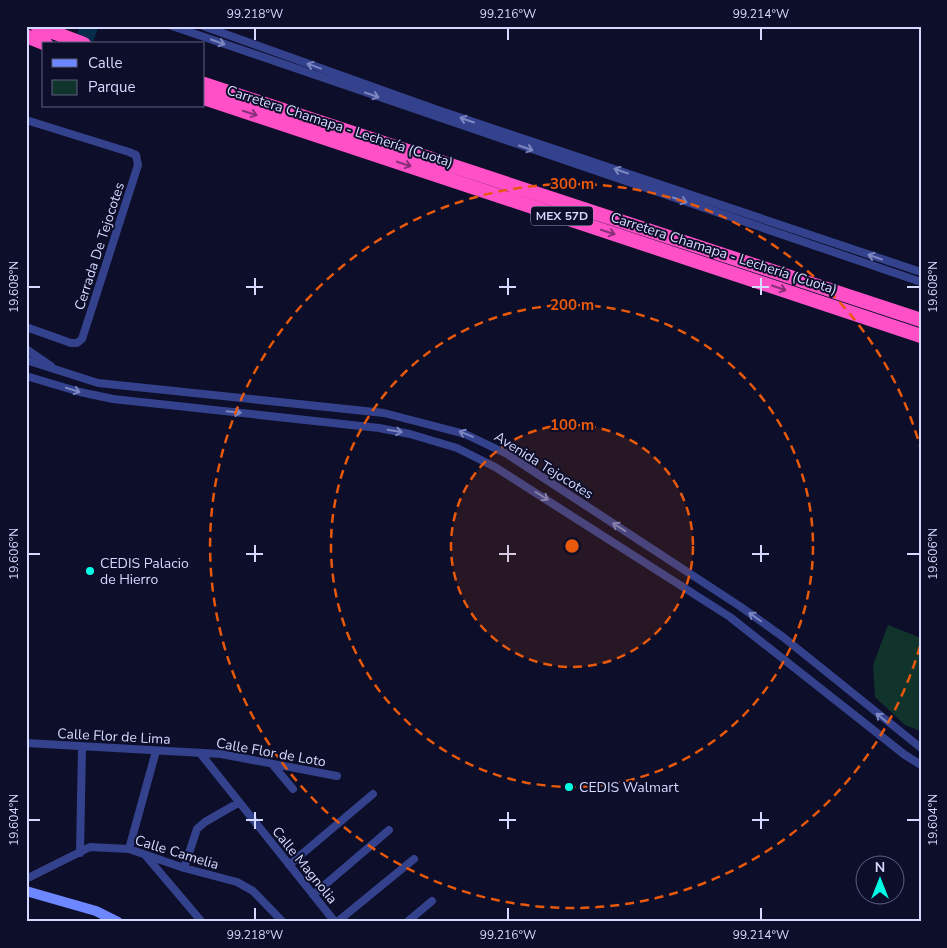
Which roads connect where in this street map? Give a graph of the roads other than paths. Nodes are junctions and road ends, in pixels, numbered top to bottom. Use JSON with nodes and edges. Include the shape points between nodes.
{"nodes":[{"id":1,"x":37,"y":26,"type":"edge"},
{"id":2,"x":172,"y":26,"type":"edge"},
{"id":3,"x":204,"y":26,"type":"edge"},
{"id":4,"x":26,"y":36,"type":"edge"},
{"id":5,"x":42,"y":42,"type":"edge"},
{"id":6,"x":79,"y":42,"type":"edge"},
{"id":7,"x":205,"y":84,"type":"edge"},
{"id":8,"x":205,"y":98,"type":"edge"},
{"id":9,"x":26,"y":120,"type":"edge"},
{"id":10,"x":921,"y":272,"type":"edge"},
{"id":11,"x":921,"y":282,"type":"edge"},
{"id":12,"x":921,"y":320,"type":"edge"},
{"id":13,"x":26,"y":327,"type":"edge"},
{"id":14,"x":921,"y":336,"type":"edge"},
{"id":15,"x":26,"y":349,"type":"edge"},
{"id":16,"x":26,"y":360,"type":"edge"},
{"id":17,"x":56,"y":370,"type":"junction"},
{"id":18,"x":26,"y":376,"type":"edge"},
{"id":19,"x":26,"y":743,"type":"edge"},
{"id":20,"x":82,"y":748,"type":"junction"},
{"id":21,"x":921,"y":748,"type":"edge"},
{"id":22,"x":156,"y":751,"type":"junction"},
{"id":23,"x":200,"y":753,"type":"junction"},
{"id":24,"x":273,"y":765,"type":"junction"},
{"id":25,"x":921,"y":765,"type":"edge"},
{"id":26,"x":337,"y":776,"type":"dead end"},
{"id":27,"x":293,"y":790,"type":"dead end"},
{"id":28,"x":373,"y":794,"type":"dead end"},
{"id":29,"x":238,"y":802,"type":"junction"},
{"id":30,"x":390,"y":830,"type":"dead end"},
{"id":31,"x":129,"y":849,"type":"junction"},
{"id":32,"x":80,"y":853,"type":"junction"},
{"id":33,"x":146,"y":856,"type":"junction"},
{"id":34,"x":414,"y":859,"type":"dead end"},
{"id":35,"x":289,"y":865,"type":"junction"},
{"id":36,"x":184,"y":868,"type":"junction"},
{"id":37,"x":26,"y":879,"type":"edge"},
{"id":38,"x":26,"y":891,"type":"edge"},
{"id":39,"x":313,"y":895,"type":"junction"},
{"id":40,"x":432,"y":901,"type":"dead end"},
{"id":41,"x":118,"y":922,"type":"edge"},
{"id":42,"x":202,"y":922,"type":"edge"},
{"id":43,"x":283,"y":922,"type":"edge"},
{"id":44,"x":336,"y":922,"type":"edge"},
{"id":45,"x":407,"y":922,"type":"edge"}],
"edges":[{"from":1,"to":6,"type":"highway"},
{"from":2,"to":11,"type":"street","one_way":true},
{"from":10,"to":3,"type":"street","one_way":true,"via":[[444,112]]},
{"from":4,"to":5,"type":"highway"},
{"from":7,"to":12,"type":"highway","name":"Carretera Chamapa - Lechería (Cuota)","number":"MEX 57D"},
{"from":8,"to":14,"type":"highway","name":"Carretera Chamapa - Lechería (Cuota)","number":"MEX 57D","one_way":true},
{"from":9,"to":13,"type":"street","name":"Cerrada De Tejocotes","via":[[136,155],[138,165],[82,339],[77,343]]},
{"from":15,"to":17,"type":"street"},
{"from":16,"to":17,"type":"street","name":"Avenida Tejocotes"},
{"from":21,"to":17,"type":"street","name":"Avenida Tejocotes","one_way":true,"via":[[741,607],[507,454],[465,434],[384,413],[98,383]]},
{"from":18,"to":25,"type":"street","name":"Avenida Tejocotes","one_way":true,"via":[[114,399],[360,425],[410,434],[457,448],[495,467],[730,617]]},
{"from":19,"to":20,"type":"street","name":"Calle Flor de Lima"},
{"from":20,"to":22,"type":"street","name":"Calle Flor de Lima"},
{"from":20,"to":32,"type":"street"},
{"from":22,"to":23,"type":"street","name":"Calle Flor de Lima"},
{"from":22,"to":31,"type":"street"},
{"from":23,"to":24,"type":"street","name":"Calle Flor de Loto"},
{"from":23,"to":29,"type":"street","name":"Calle Magnolia"},
{"from":24,"to":26,"type":"street","name":"Calle Flor de Loto"},
{"from":24,"to":27,"type":"street"},
{"from":28,"to":35,"type":"street"},
{"from":29,"to":35,"type":"street","name":"Calle Magnolia"},
{"from":29,"to":36,"type":"street","via":[[197,829]]},
{"from":30,"to":39,"type":"street"},
{"from":31,"to":32,"type":"street","name":"Calle Camelia","via":[[95,846]]},
{"from":31,"to":33,"type":"street","name":"Calle Camelia"},
{"from":32,"to":37,"type":"street","name":"Calle Camelia"},
{"from":33,"to":36,"type":"street","name":"Calle Camelia"},
{"from":33,"to":42,"type":"street"},
{"from":34,"to":44,"type":"street"},
{"from":35,"to":39,"type":"street","name":"Calle Magnolia"},
{"from":36,"to":43,"type":"street","name":"Calle Camelia","via":[[237,882],[253,891]]},
{"from":38,"to":41,"type":"street","via":[[96,911]]},
{"from":39,"to":44,"type":"street","name":"Calle Magnolia"},
{"from":40,"to":45,"type":"street"}]}
